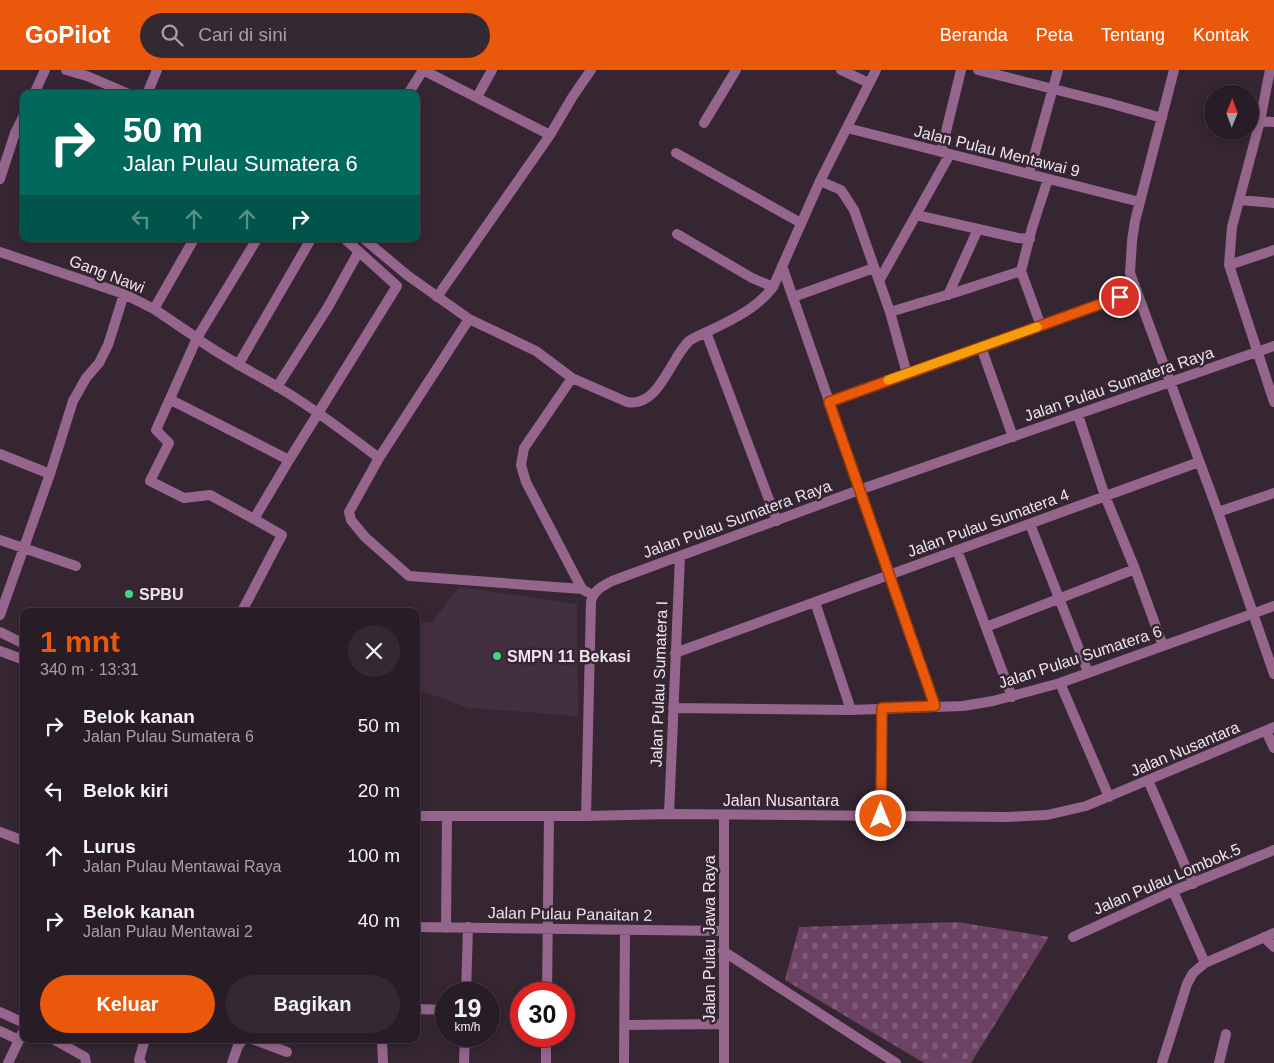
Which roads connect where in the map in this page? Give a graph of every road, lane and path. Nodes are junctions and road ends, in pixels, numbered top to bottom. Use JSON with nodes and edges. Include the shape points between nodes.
{"nodes":[{"id":1,"x":45,"y":70,"type":"edge"},
{"id":2,"x":66,"y":70,"type":"edge"},
{"id":3,"x":157,"y":70,"type":"edge"},
{"id":4,"x":492,"y":70,"type":"edge"},
{"id":5,"x":591,"y":70,"type":"edge"},
{"id":6,"x":736,"y":70,"type":"edge"},
{"id":7,"x":841,"y":70,"type":"edge"},
{"id":8,"x":876,"y":70,"type":"edge"},
{"id":9,"x":960,"y":70,"type":"edge"},
{"id":10,"x":978,"y":70,"type":"edge"},
{"id":11,"x":1058,"y":70,"type":"edge"},
{"id":12,"x":1174,"y":70,"type":"edge"},
{"id":13,"x":1270,"y":70,"type":"edge"},
{"id":14,"x":89,"y":73,"type":"edge"},
{"id":15,"x":869,"y":83,"type":"junction"},
{"id":16,"x":1053,"y":89,"type":"junction"},
{"id":17,"x":36,"y":90,"type":"edge"},
{"id":18,"x":121,"y":90,"type":"edge"},
{"id":19,"x":149,"y":90,"type":"edge"},
{"id":20,"x":410,"y":90,"type":"edge"},
{"id":21,"x":477,"y":97,"type":"junction"},
{"id":22,"x":1162,"y":118,"type":"junction"},
{"id":23,"x":1260,"y":121,"type":"junction"},
{"id":24,"x":1274,"y":122,"type":"edge"},
{"id":25,"x":20,"y":123,"type":"edge"},
{"id":26,"x":704,"y":123,"type":"dead end"},
{"id":27,"x":847,"y":128,"type":"junction"},
{"id":28,"x":550,"y":135,"type":"junction"},
{"id":29,"x":676,"y":153,"type":"dead end"},
{"id":30,"x":945,"y":153,"type":"junction"},
{"id":31,"x":1029,"y":174,"type":"junction"},
{"id":32,"x":0,"y":179,"type":"edge"},
{"id":33,"x":1048,"y":179,"type":"junction"},
{"id":34,"x":820,"y":182,"type":"junction"},
{"id":35,"x":1239,"y":200,"type":"junction"},
{"id":36,"x":1140,"y":202,"type":"junction"},
{"id":37,"x":1274,"y":203,"type":"edge"},
{"id":38,"x":916,"y":214,"type":"junction"},
{"id":39,"x":801,"y":223,"type":"junction"},
{"id":40,"x":978,"y":229,"type":"junction"},
{"id":41,"x":677,"y":234,"type":"dead end"},
{"id":42,"x":1030,"y":239,"type":"junction"},
{"id":43,"x":192,"y":242,"type":"edge"},
{"id":44,"x":255,"y":242,"type":"edge"},
{"id":45,"x":309,"y":242,"type":"edge"},
{"id":46,"x":348,"y":242,"type":"edge"},
{"id":47,"x":368,"y":242,"type":"edge"},
{"id":48,"x":1274,"y":250,"type":"edge"},
{"id":49,"x":359,"y":251,"type":"junction"},
{"id":50,"x":0,"y":252,"type":"edge"},
{"id":51,"x":1229,"y":265,"type":"junction"},
{"id":52,"x":782,"y":266,"type":"junction"},
{"id":53,"x":874,"y":268,"type":"junction"},
{"id":54,"x":1021,"y":270,"type":"junction"},
{"id":55,"x":879,"y":281,"type":"junction"},
{"id":56,"x":773,"y":287,"type":"junction"},
{"id":57,"x":1137,"y":291,"type":"junction"},
{"id":58,"x":124,"y":294,"type":"junction"},
{"id":59,"x":948,"y":295,"type":"junction"},
{"id":60,"x":437,"y":297,"type":"junction"},
{"id":61,"x":793,"y":297,"type":"junction"},
{"id":62,"x":154,"y":309,"type":"junction"},
{"id":63,"x":890,"y":312,"type":"junction"},
{"id":64,"x":469,"y":319,"type":"junction"},
{"id":65,"x":1041,"y":326,"type":"junction"},
{"id":66,"x":706,"y":332,"type":"junction"},
{"id":67,"x":200,"y":340,"type":"junction"},
{"id":68,"x":1274,"y":346,"type":"edge"},
{"id":69,"x":981,"y":347,"type":"junction"},
{"id":70,"x":1257,"y":352,"type":"junction"},
{"id":71,"x":238,"y":365,"type":"junction"},
{"id":72,"x":907,"y":374,"type":"junction"},
{"id":73,"x":572,"y":378,"type":"junction"},
{"id":74,"x":1170,"y":382,"type":"junction"},
{"id":75,"x":277,"y":386,"type":"junction"},
{"id":76,"x":171,"y":400,"type":"junction"},
{"id":77,"x":829,"y":402,"type":"junction"},
{"id":78,"x":1274,"y":402,"type":"edge"},
{"id":79,"x":318,"y":413,"type":"junction"},
{"id":80,"x":1078,"y":415,"type":"junction"},
{"id":81,"x":1013,"y":437,"type":"junction"},
{"id":82,"x":0,"y":454,"type":"edge"},
{"id":83,"x":380,"y":458,"type":"junction"},
{"id":84,"x":289,"y":460,"type":"junction"},
{"id":85,"x":1199,"y":462,"type":"junction"},
{"id":86,"x":50,"y":474,"type":"junction"},
{"id":87,"x":859,"y":490,"type":"junction"},
{"id":88,"x":1274,"y":493,"type":"edge"},
{"id":89,"x":1105,"y":496,"type":"junction"},
{"id":90,"x":1218,"y":512,"type":"junction"},
{"id":91,"x":254,"y":519,"type":"junction"},
{"id":92,"x":777,"y":521,"type":"junction"},
{"id":93,"x":1030,"y":524,"type":"junction"},
{"id":94,"x":0,"y":540,"type":"edge"},
{"id":95,"x":23,"y":548,"type":"junction"},
{"id":96,"x":957,"y":550,"type":"junction"},
{"id":97,"x":680,"y":556,"type":"junction"},
{"id":98,"x":76,"y":566,"type":"dead end"},
{"id":99,"x":1135,"y":569,"type":"junction"},
{"id":100,"x":890,"y":575,"type":"junction"},
{"id":101,"x":582,"y":589,"type":"junction"},
{"id":102,"x":592,"y":596,"type":"junction"},
{"id":103,"x":1058,"y":599,"type":"junction"},
{"id":104,"x":815,"y":602,"type":"junction"},
{"id":105,"x":1274,"y":606,"type":"edge"},
{"id":106,"x":244,"y":608,"type":"edge"},
{"id":107,"x":1253,"y":613,"type":"junction"},
{"id":108,"x":0,"y":615,"type":"edge"},
{"id":109,"x":986,"y":626,"type":"junction"},
{"id":110,"x":0,"y":632,"type":"edge"},
{"id":111,"x":20,"y":642,"type":"edge"},
{"id":112,"x":1162,"y":646,"type":"junction"},
{"id":113,"x":0,"y":651,"type":"edge"},
{"id":114,"x":675,"y":653,"type":"junction"},
{"id":115,"x":20,"y":658,"type":"edge"},
{"id":116,"x":1088,"y":672,"type":"junction"},
{"id":117,"x":1274,"y":674,"type":"edge"},
{"id":118,"x":1060,"y":683,"type":"junction"},
{"id":119,"x":1012,"y":697,"type":"junction"},
{"id":120,"x":935,"y":706,"type":"junction"},
{"id":121,"x":673,"y":708,"type":"junction"},
{"id":122,"x":882,"y":708,"type":"junction"},
{"id":123,"x":850,"y":710,"type":"junction"},
{"id":124,"x":1270,"y":729,"type":"edge"},
{"id":125,"x":1274,"y":748,"type":"edge"},
{"id":126,"x":1148,"y":780,"type":"junction"},
{"id":127,"x":1109,"y":797,"type":"junction"},
{"id":128,"x":669,"y":814,"type":"junction"},
{"id":129,"x":420,"y":815,"type":"edge"},
{"id":130,"x":724,"y":815,"type":"junction"},
{"id":131,"x":549,"y":816,"type":"junction"},
{"id":132,"x":586,"y":816,"type":"junction"},
{"id":133,"x":881,"y":816,"type":"junction"},
{"id":134,"x":447,"y":817,"type":"junction"},
{"id":135,"x":0,"y":832,"type":"edge"},
{"id":136,"x":20,"y":840,"type":"edge"},
{"id":137,"x":1274,"y":850,"type":"edge"},
{"id":138,"x":1193,"y":884,"type":"junction"},
{"id":139,"x":1173,"y":891,"type":"junction"},
{"id":140,"x":420,"y":927,"type":"edge"},
{"id":141,"x":468,"y":927,"type":"junction"},
{"id":142,"x":446,"y":928,"type":"junction"},
{"id":143,"x":548,"y":929,"type":"junction"},
{"id":144,"x":624,"y":930,"type":"junction"},
{"id":145,"x":724,"y":931,"type":"junction"},
{"id":146,"x":1269,"y":935,"type":"edge"},
{"id":147,"x":1073,"y":937,"type":"dead end"},
{"id":148,"x":1274,"y":947,"type":"edge"},
{"id":149,"x":723,"y":951,"type":"junction"},
{"id":150,"x":1205,"y":962,"type":"junction"},
{"id":151,"x":466,"y":982,"type":"edge"},
{"id":152,"x":547,"y":982,"type":"edge"},
{"id":153,"x":420,"y":1008,"type":"edge"},
{"id":154,"x":435,"y":1009,"type":"edge"},
{"id":155,"x":0,"y":1012,"type":"edge"},
{"id":156,"x":20,"y":1021,"type":"edge"},
{"id":157,"x":724,"y":1024,"type":"junction"},
{"id":158,"x":625,"y":1025,"type":"junction"},
{"id":159,"x":0,"y":1031,"type":"edge"},
{"id":160,"x":1226,"y":1034,"type":"dead end"},
{"id":161,"x":19,"y":1040,"type":"joint"},
{"id":162,"x":60,"y":1043,"type":"edge"},
{"id":163,"x":144,"y":1043,"type":"edge"},
{"id":164,"x":240,"y":1043,"type":"edge"},
{"id":165,"x":263,"y":1043,"type":"edge"},
{"id":166,"x":382,"y":1043,"type":"edge"},
{"id":167,"x":465,"y":1047,"type":"edge"},
{"id":168,"x":546,"y":1047,"type":"edge"},
{"id":169,"x":287,"y":1052,"type":"dead end"},
{"id":170,"x":8,"y":1063,"type":"edge"},
{"id":171,"x":86,"y":1063,"type":"edge"},
{"id":172,"x":141,"y":1063,"type":"edge"},
{"id":173,"x":232,"y":1063,"type":"edge"},
{"id":174,"x":383,"y":1063,"type":"edge"},
{"id":175,"x":464,"y":1063,"type":"edge"},
{"id":176,"x":546,"y":1063,"type":"edge"},
{"id":177,"x":624,"y":1063,"type":"edge"},
{"id":178,"x":724,"y":1063,"type":"edge"},
{"id":179,"x":896,"y":1063,"type":"edge"},
{"id":180,"x":1162,"y":1063,"type":"edge"},
{"id":181,"x":1218,"y":1063,"type":"edge"}],
"edges":[{"from":1,"to":17,"type":"street"},
{"from":2,"to":14,"type":"street"},
{"from":3,"to":19,"type":"street"},
{"from":4,"to":21,"type":"street"},
{"from":5,"to":28,"type":"street"},
{"from":6,"to":26,"type":"street"},
{"from":7,"to":15,"type":"street"},
{"from":8,"to":15,"type":"street"},
{"from":9,"to":30,"type":"street"},
{"from":10,"to":16,"type":"street"},
{"from":11,"to":16,"type":"street"},
{"from":12,"to":22,"type":"street"},
{"from":13,"to":23,"type":"street"},
{"from":14,"to":18,"type":"street"},
{"from":15,"to":27,"type":"street"},
{"from":16,"to":22,"type":"street"},
{"from":16,"to":31,"type":"street"},
{"from":20,"to":21,"type":"street","via":[[422,70]]},
{"from":21,"to":28,"type":"street"},
{"from":22,"to":36,"type":"street"},
{"from":23,"to":24,"type":"street"},
{"from":23,"to":35,"type":"street"},
{"from":25,"to":32,"type":"street"},
{"from":27,"to":30,"type":"street","name":"Jalan Pulau Mentawai 9"},
{"from":27,"to":34,"type":"street"},
{"from":28,"to":60,"type":"street"},
{"from":29,"to":39,"type":"street"},
{"from":30,"to":31,"type":"street","name":"Jalan Pulau Mentawai 9"},
{"from":30,"to":38,"type":"street"},
{"from":31,"to":33,"type":"street","name":"Jalan Pulau Mentawai 9"},
{"from":33,"to":36,"type":"street","name":"Jalan Pulau Mentawai 9"},
{"from":33,"to":42,"type":"street"},
{"from":34,"to":39,"type":"street"},
{"from":34,"to":53,"type":"street","via":[[842,190],[854,210]]},
{"from":35,"to":37,"type":"street"},
{"from":35,"to":51,"type":"street","via":[[1232,227]]},
{"from":36,"to":57,"type":"street","via":[[1130,260],[1130,273]]},
{"from":38,"to":40,"type":"street"},
{"from":38,"to":55,"type":"street"},
{"from":39,"to":52,"type":"street"},
{"from":40,"to":42,"type":"street"},
{"from":40,"to":59,"type":"street"},
{"from":41,"to":56,"type":"street"},
{"from":42,"to":54,"type":"street"},
{"from":43,"to":62,"type":"street"},
{"from":44,"to":67,"type":"street"},
{"from":45,"to":71,"type":"street"},
{"from":46,"to":49,"type":"street"},
{"from":47,"to":60,"type":"street"},
{"from":48,"to":51,"type":"street"},
{"from":49,"to":75,"type":"street","via":[[328,307]]},
{"from":49,"to":79,"type":"street","via":[[397,286]]},
{"from":50,"to":58,"type":"street","name":"Gang Nawi"},
{"from":51,"to":70,"type":"street"},
{"from":52,"to":56,"type":"street"},
{"from":52,"to":61,"type":"street"},
{"from":53,"to":55,"type":"street"},
{"from":53,"to":61,"type":"street"},
{"from":54,"to":59,"type":"street"},
{"from":54,"to":65,"type":"street"},
{"from":55,"to":63,"type":"street"},
{"from":56,"to":66,"type":"street","via":[[752,308]]},
{"from":57,"to":65,"type":"street"},
{"from":57,"to":74,"type":"street"},
{"from":58,"to":62,"type":"street","name":"Gang Nawi"},
{"from":58,"to":86,"type":"street","via":[[108,345],[73,401]]},
{"from":59,"to":63,"type":"street"},
{"from":60,"to":64,"type":"street"},
{"from":61,"to":77,"type":"street"},
{"from":62,"to":67,"type":"street","name":"Gang Nawi"},
{"from":63,"to":72,"type":"street"},
{"from":64,"to":73,"type":"street","via":[[536,352]]},
{"from":64,"to":83,"type":"street"},
{"from":65,"to":69,"type":"street"},
{"from":66,"to":73,"type":"street","via":[[689,341],[665,378],[648,397],[635,404]]},
{"from":66,"to":92,"type":"street"},
{"from":67,"to":71,"type":"street","name":"Gang Nawi"},
{"from":67,"to":76,"type":"street"},
{"from":68,"to":70,"type":"street","name":"Jalan Pulau Sumatera Raya"},
{"from":69,"to":72,"type":"street"},
{"from":69,"to":81,"type":"street"},
{"from":70,"to":74,"type":"street","name":"Jalan Pulau Sumatera Raya"},
{"from":70,"to":78,"type":"street"},
{"from":71,"to":75,"type":"street","name":"Gang Nawi"},
{"from":72,"to":77,"type":"street"},
{"from":73,"to":101,"type":"street","via":[[524,448],[521,465],[526,482]]},
{"from":74,"to":80,"type":"street","name":"Jalan Pulau Sumatera Raya"},
{"from":74,"to":85,"type":"street"},
{"from":75,"to":79,"type":"street","name":"Gang Nawi"},
{"from":76,"to":84,"type":"street"},
{"from":76,"to":91,"type":"street","via":[[156,430],[168,443],[150,481],[184,498],[210,495]]},
{"from":77,"to":87,"type":"street"},
{"from":79,"to":83,"type":"street","name":"Gang Nawi"},
{"from":79,"to":84,"type":"street"},
{"from":80,"to":81,"type":"street","name":"Jalan Pulau Sumatera Raya"},
{"from":80,"to":89,"type":"street"},
{"from":81,"to":87,"type":"street","name":"Jalan Pulau Sumatera Raya"},
{"from":82,"to":86,"type":"street"},
{"from":83,"to":101,"type":"street","via":[[349,512],[351,520],[365,537],[409,576]]},
{"from":84,"to":91,"type":"street"},
{"from":85,"to":89,"type":"street","name":"Jalan Pulau Sumatera 4"},
{"from":85,"to":90,"type":"street"},
{"from":86,"to":95,"type":"street"},
{"from":87,"to":92,"type":"street","name":"Jalan Pulau Sumatera Raya"},
{"from":87,"to":100,"type":"street"},
{"from":88,"to":90,"type":"street"},
{"from":89,"to":93,"type":"street","name":"Jalan Pulau Sumatera 4"},
{"from":89,"to":99,"type":"street"},
{"from":90,"to":107,"type":"street"},
{"from":91,"to":106,"type":"street","via":[[282,535]]},
{"from":92,"to":97,"type":"street","name":"Jalan Pulau Sumatera Raya"},
{"from":93,"to":96,"type":"street","name":"Jalan Pulau Sumatera 4"},
{"from":93,"to":103,"type":"street"},
{"from":94,"to":95,"type":"street"},
{"from":95,"to":98,"type":"street"},
{"from":95,"to":108,"type":"street"},
{"from":96,"to":100,"type":"street","name":"Jalan Pulau Sumatera 4"},
{"from":96,"to":109,"type":"street"},
{"from":97,"to":102,"type":"street","name":"Jalan Pulau Sumatera Raya","via":[[612,581]]},
{"from":97,"to":114,"type":"street","name":"Jalan Pulau Sumatera I"},
{"from":99,"to":103,"type":"street"},
{"from":99,"to":112,"type":"street"},
{"from":100,"to":104,"type":"street","name":"Jalan Pulau Sumatera 4"},
{"from":100,"to":120,"type":"street"},
{"from":101,"to":102,"type":"street"},
{"from":102,"to":132,"type":"street"},
{"from":103,"to":109,"type":"street"},
{"from":103,"to":116,"type":"street"},
{"from":104,"to":114,"type":"street","name":"Jalan Pulau Sumatera 4"},
{"from":104,"to":123,"type":"street"},
{"from":105,"to":107,"type":"street","name":"Jalan Pulau Sumatera 6"},
{"from":107,"to":112,"type":"street","name":"Jalan Pulau Sumatera 6"},
{"from":107,"to":117,"type":"street"},
{"from":109,"to":119,"type":"street"},
{"from":110,"to":111,"type":"street"},
{"from":112,"to":116,"type":"street","name":"Jalan Pulau Sumatera 6"},
{"from":113,"to":115,"type":"street"},
{"from":114,"to":121,"type":"street","name":"Jalan Pulau Sumatera I"},
{"from":116,"to":118,"type":"street","name":"Jalan Pulau Sumatera 6"},
{"from":118,"to":119,"type":"street","name":"Jalan Pulau Sumatera 6"},
{"from":118,"to":127,"type":"street"},
{"from":119,"to":120,"type":"street","name":"Jalan Pulau Sumatera 6","via":[[963,706]]},
{"from":120,"to":122,"type":"street","name":"Jalan Pulau Sumatera 6"},
{"from":121,"to":123,"type":"street","name":"Jalan Pulau Sumatera 6"},
{"from":121,"to":128,"type":"street","name":"Jalan Pulau Sumatera I"},
{"from":122,"to":123,"type":"street","name":"Jalan Pulau Sumatera 6"},
{"from":122,"to":133,"type":"street"},
{"from":124,"to":125,"type":"street"},
{"from":124,"to":126,"type":"street","name":"Jalan Nusantara"},
{"from":126,"to":127,"type":"street","name":"Jalan Nusantara"},
{"from":126,"to":138,"type":"street"},
{"from":127,"to":133,"type":"street","name":"Jalan Nusantara","via":[[1047,815]]},
{"from":128,"to":130,"type":"street","name":"Jalan Nusantara"},
{"from":128,"to":132,"type":"street","name":"Jalan Nusantara"},
{"from":129,"to":134,"type":"street","name":"Jalan Nusantara"},
{"from":130,"to":133,"type":"street","name":"Jalan Nusantara"},
{"from":130,"to":145,"type":"street","name":"Jalan Pulau Jawa Raya"},
{"from":131,"to":132,"type":"street","name":"Jalan Nusantara"},
{"from":131,"to":134,"type":"street","name":"Jalan Nusantara"},
{"from":131,"to":143,"type":"street"},
{"from":134,"to":142,"type":"street"},
{"from":135,"to":136,"type":"street"},
{"from":137,"to":138,"type":"street","name":"Jalan Pulau Lombok.5"},
{"from":138,"to":139,"type":"street","name":"Jalan Pulau Lombok.5"},
{"from":139,"to":147,"type":"street","name":"Jalan Pulau Lombok.5"},
{"from":139,"to":150,"type":"street"},
{"from":140,"to":142,"type":"street","name":"Jalan Pulau Panaitan 2"},
{"from":141,"to":142,"type":"street","name":"Jalan Pulau Panaitan 2"},
{"from":141,"to":143,"type":"street","name":"Jalan Pulau Panaitan 2"},
{"from":141,"to":151,"type":"street"},
{"from":143,"to":144,"type":"street","name":"Jalan Pulau Panaitan 2"},
{"from":143,"to":152,"type":"street"},
{"from":144,"to":145,"type":"street","name":"Jalan Pulau Panaitan 2"},
{"from":144,"to":158,"type":"street"},
{"from":145,"to":149,"type":"street","name":"Jalan Pulau Jawa Raya"},
{"from":146,"to":148,"type":"street"},
{"from":146,"to":150,"type":"street"},
{"from":149,"to":157,"type":"street","name":"Jalan Pulau Jawa Raya"},
{"from":149,"to":179,"type":"street"},
{"from":150,"to":180,"type":"street","via":[[1187,984]]},
{"from":153,"to":154,"type":"street"},
{"from":155,"to":156,"type":"street"},
{"from":157,"to":158,"type":"street"},
{"from":157,"to":178,"type":"street","name":"Jalan Pulau Jawa Raya"},
{"from":158,"to":177,"type":"street"},
{"from":159,"to":161,"type":"street"},
{"from":160,"to":181,"type":"street"},
{"from":161,"to":170,"type":"street"},
{"from":162,"to":171,"type":"street","via":[[85,1057]]},
{"from":163,"to":172,"type":"street"},
{"from":164,"to":173,"type":"street"},
{"from":165,"to":169,"type":"street"},
{"from":166,"to":174,"type":"street"},
{"from":167,"to":175,"type":"street"},
{"from":168,"to":176,"type":"street"}]}
